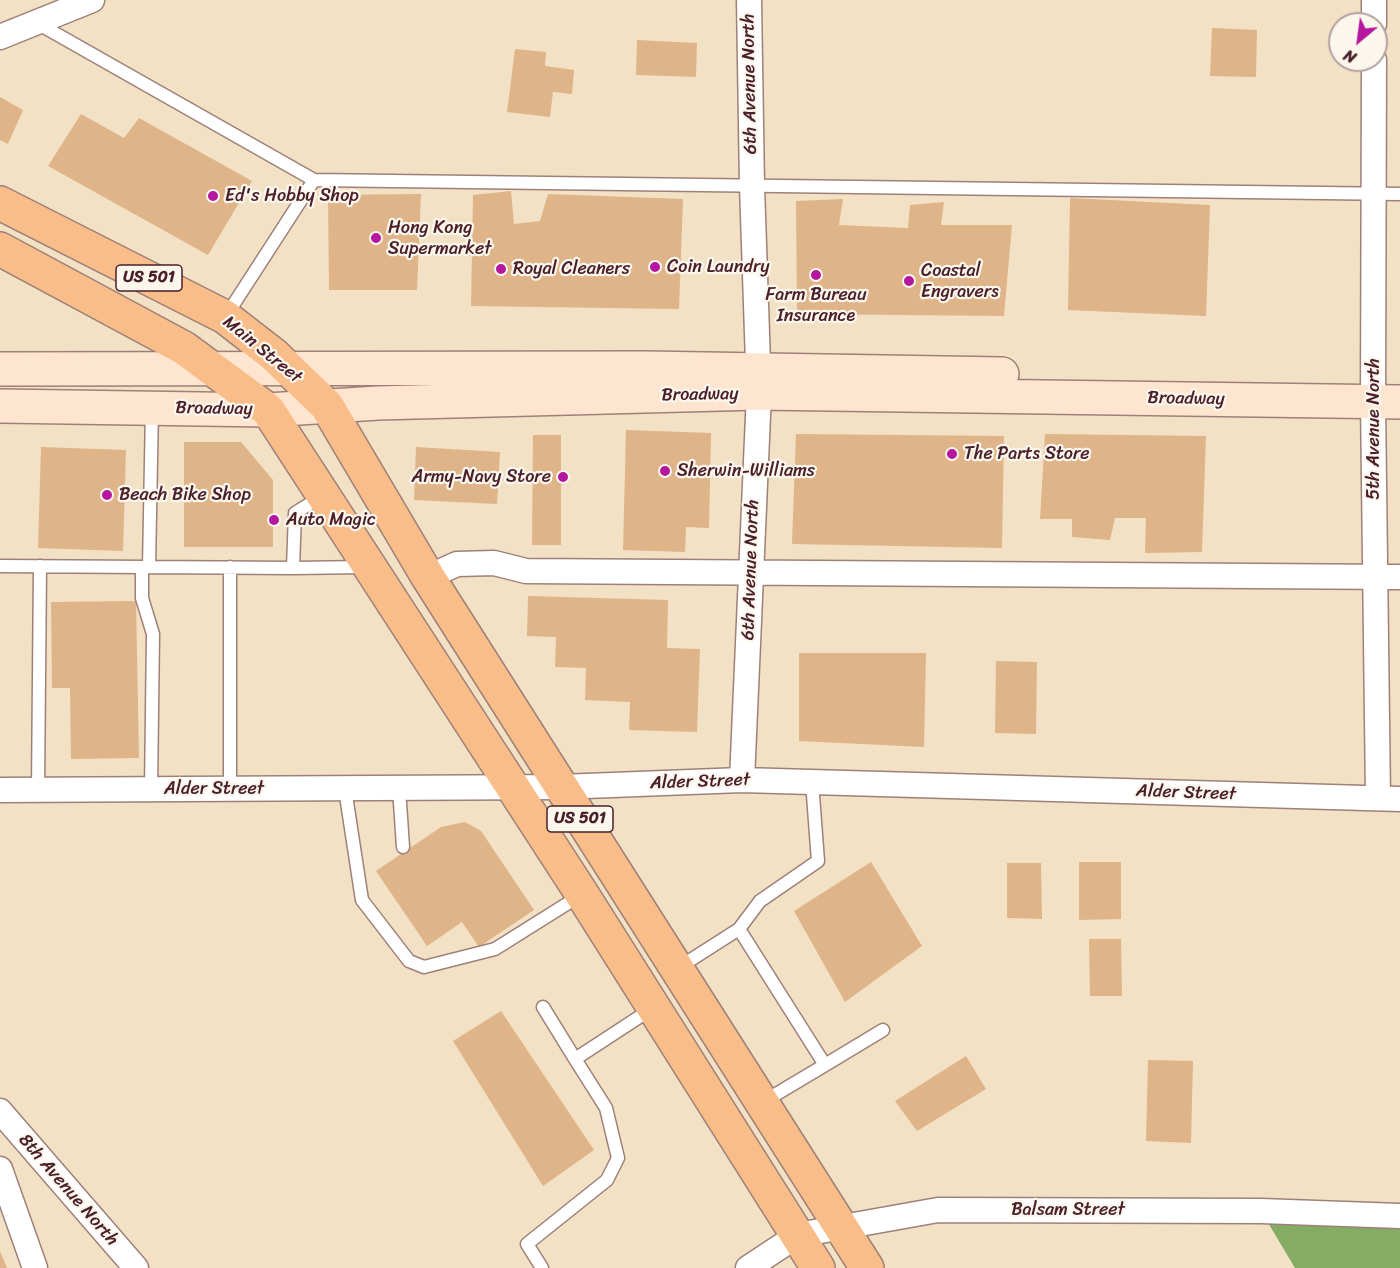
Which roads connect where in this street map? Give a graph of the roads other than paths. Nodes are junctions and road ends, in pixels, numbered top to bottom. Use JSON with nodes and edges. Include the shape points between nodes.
{"nodes":[{"id":1,"x":92,"y":0,"type":"edge"},
{"id":2,"x":749,"y":0,"type":"edge"},
{"id":3,"x":36,"y":22,"type":"junction"},
{"id":4,"x":0,"y":37,"type":"edge"},
{"id":5,"x":1374,"y":72,"type":"edge"},
{"id":6,"x":314,"y":180,"type":"junction"},
{"id":7,"x":752,"y":186,"type":"junction"},
{"id":8,"x":1374,"y":194,"type":"junction"},
{"id":9,"x":1400,"y":194,"type":"edge"},
{"id":10,"x":0,"y":203,"type":"edge"},
{"id":11,"x":0,"y":249,"type":"edge"},
{"id":12,"x":225,"y":317,"type":"junction"},
{"id":13,"x":288,"y":368,"type":"junction"},
{"id":14,"x":0,"y":369,"type":"edge"},
{"id":15,"x":214,"y":370,"type":"junction"},
{"id":16,"x":759,"y":382,"type":"junction"},
{"id":17,"x":1387,"y":391,"type":"edge"},
{"id":18,"x":0,"y":406,"type":"edge"},
{"id":19,"x":327,"y":406,"type":"junction"},
{"id":20,"x":152,"y":407,"type":"junction"},
{"id":21,"x":268,"y":410,"type":"junction"},
{"id":22,"x":323,"y":495,"type":"junction"},
{"id":23,"x":0,"y":566,"type":"edge"},
{"id":24,"x":40,"y":566,"type":"junction"},
{"id":25,"x":146,"y":567,"type":"junction"},
{"id":26,"x":230,"y":567,"type":"junction"},
{"id":27,"x":370,"y":567,"type":"junction"},
{"id":28,"x":293,"y":568,"type":"junction"},
{"id":29,"x":751,"y":572,"type":"junction"},
{"id":30,"x":1375,"y":576,"type":"junction"},
{"id":31,"x":428,"y":577,"type":"junction"},
{"id":32,"x":1400,"y":577,"type":"edge"},
{"id":33,"x":742,"y":780,"type":"junction"},
{"id":34,"x":812,"y":782,"type":"junction"},
{"id":35,"x":513,"y":787,"type":"junction"},
{"id":36,"x":560,"y":787,"type":"junction"},
{"id":37,"x":230,"y":788,"type":"junction"},
{"id":38,"x":399,"y":788,"type":"junction"},
{"id":39,"x":151,"y":789,"type":"junction"},
{"id":40,"x":345,"y":789,"type":"junction"},
{"id":41,"x":0,"y":790,"type":"edge"},
{"id":42,"x":39,"y":790,"type":"junction"},
{"id":43,"x":1389,"y":799,"type":"edge"},
{"id":44,"x":403,"y":847,"type":"dead end"},
{"id":45,"x":582,"y":894,"type":"junction"},
{"id":46,"x":739,"y":929,"type":"junction"},
{"id":47,"x":677,"y":969,"type":"junction"},
{"id":48,"x":543,"y":1007,"type":"dead end"},
{"id":49,"x":654,"y":1008,"type":"junction"},
{"id":50,"x":883,"y":1030,"type":"dead end"},
{"id":51,"x":575,"y":1059,"type":"junction"},
{"id":52,"x":825,"y":1065,"type":"junction"},
{"id":53,"x":762,"y":1103,"type":"junction"},
{"id":54,"x":0,"y":1111,"type":"edge"},
{"id":55,"x":0,"y":1169,"type":"edge"},
{"id":56,"x":1400,"y":1216,"type":"edge"},
{"id":57,"x":841,"y":1227,"type":"junction"},
{"id":58,"x":798,"y":1235,"type":"junction"},
{"id":59,"x":35,"y":1268,"type":"edge"},
{"id":60,"x":136,"y":1268,"type":"edge"},
{"id":61,"x":542,"y":1268,"type":"edge"},
{"id":62,"x":748,"y":1268,"type":"edge"},
{"id":63,"x":818,"y":1268,"type":"edge"},
{"id":64,"x":867,"y":1268,"type":"edge"}],
"edges":[{"from":1,"to":3,"type":"street"},
{"from":2,"to":7,"type":"street","name":"6th Avenue North"},
{"from":3,"to":4,"type":"street"},
{"from":3,"to":6,"type":"lane"},
{"from":5,"to":8,"type":"street","name":"5th Avenue North"},
{"from":6,"to":7,"type":"lane"},
{"from":6,"to":12,"type":"lane"},
{"from":7,"to":8,"type":"lane"},
{"from":7,"to":16,"type":"street","name":"6th Avenue North"},
{"from":8,"to":9,"type":"lane"},
{"from":8,"to":17,"type":"street","name":"5th Avenue North"},
{"from":10,"to":12,"type":"main road","name":"Main Street","number":"US 501"},
{"from":11,"to":15,"type":"main road","number":"US 501","via":[[184,348]]},
{"from":12,"to":13,"type":"main road","name":"Main Street","number":"US 501"},
{"from":13,"to":15,"type":"main road","name":"Broadway"},
{"from":13,"to":16,"type":"main road","name":"Broadway"},
{"from":13,"to":19,"type":"main road","name":"Main Street","number":"US 501"},
{"from":14,"to":15,"type":"main road","name":"Broadway"},
{"from":15,"to":21,"type":"main road","number":"US 501"},
{"from":16,"to":17,"type":"main road","name":"Broadway"},
{"from":16,"to":19,"type":"main road","name":"Broadway"},
{"from":16,"to":29,"type":"street","name":"6th Avenue North"},
{"from":17,"to":30,"type":"street","name":"5th Avenue North"},
{"from":18,"to":20,"type":"main road","name":"Broadway"},
{"from":19,"to":21,"type":"main road","name":"Broadway"},
{"from":19,"to":31,"type":"main road","number":"US 501"},
{"from":20,"to":21,"type":"main road","name":"Broadway"},
{"from":20,"to":25,"type":"lane"},
{"from":21,"to":22,"type":"main road","number":"US 501"},
{"from":22,"to":27,"type":"main road","number":"US 501"},
{"from":22,"to":28,"type":"lane","via":[[295,513]]},
{"from":23,"to":24,"type":"lane"},
{"from":24,"to":25,"type":"lane"},
{"from":24,"to":42,"type":"lane"},
{"from":25,"to":26,"type":"lane"},
{"from":25,"to":39,"type":"lane","via":[[142,598],[153,634]]},
{"from":26,"to":28,"type":"lane"},
{"from":26,"to":37,"type":"lane"},
{"from":27,"to":28,"type":"lane"},
{"from":27,"to":35,"type":"main road","number":"US 501"},
{"from":29,"to":30,"type":"street"},
{"from":29,"to":31,"type":"street","via":[[526,571],[494,562],[458,564]]},
{"from":29,"to":33,"type":"street","name":"6th Avenue North"},
{"from":30,"to":32,"type":"street"},
{"from":30,"to":43,"type":"street","name":"5th Avenue North"},
{"from":31,"to":36,"type":"main road","number":"US 501"},
{"from":33,"to":34,"type":"street","name":"Alder Street"},
{"from":33,"to":36,"type":"street","name":"Alder Street"},
{"from":34,"to":43,"type":"street","name":"Alder Street"},
{"from":34,"to":46,"type":"lane","via":[[818,861],[760,901]]},
{"from":35,"to":36,"type":"street","name":"Alder Street"},
{"from":35,"to":38,"type":"street","name":"Alder Street"},
{"from":35,"to":45,"type":"main road","number":"US 501"},
{"from":36,"to":47,"type":"main road","number":"US 501"},
{"from":37,"to":39,"type":"street","name":"Alder Street"},
{"from":37,"to":40,"type":"street","name":"Alder Street"},
{"from":38,"to":40,"type":"street","name":"Alder Street"},
{"from":38,"to":44,"type":"lane"},
{"from":39,"to":42,"type":"street","name":"Alder Street"},
{"from":40,"to":45,"type":"lane","via":[[362,900],[409,961],[424,967],[495,949]]},
{"from":41,"to":42,"type":"street","name":"Alder Street"},
{"from":45,"to":49,"type":"main road","number":"US 501"},
{"from":46,"to":47,"type":"lane"},
{"from":46,"to":52,"type":"lane"},
{"from":47,"to":53,"type":"main road","number":"US 501"},
{"from":48,"to":51,"type":"lane"},
{"from":49,"to":51,"type":"lane"},
{"from":49,"to":58,"type":"main road","number":"US 501"},
{"from":50,"to":52,"type":"lane"},
{"from":51,"to":61,"type":"lane","via":[[606,1108],[618,1158],[607,1179],[527,1244]]},
{"from":52,"to":53,"type":"lane"},
{"from":53,"to":57,"type":"main road","number":"US 501"},
{"from":54,"to":60,"type":"street","name":"8th Avenue North"},
{"from":55,"to":59,"type":"street"},
{"from":56,"to":57,"type":"street","name":"Balsam Street","via":[[1261,1211],[938,1210]]},
{"from":57,"to":58,"type":"street","name":"Balsam Street"},
{"from":57,"to":64,"type":"main road","number":"US 501"},
{"from":58,"to":62,"type":"street","name":"Balsam Street"},
{"from":58,"to":63,"type":"main road","number":"US 501"}]}
